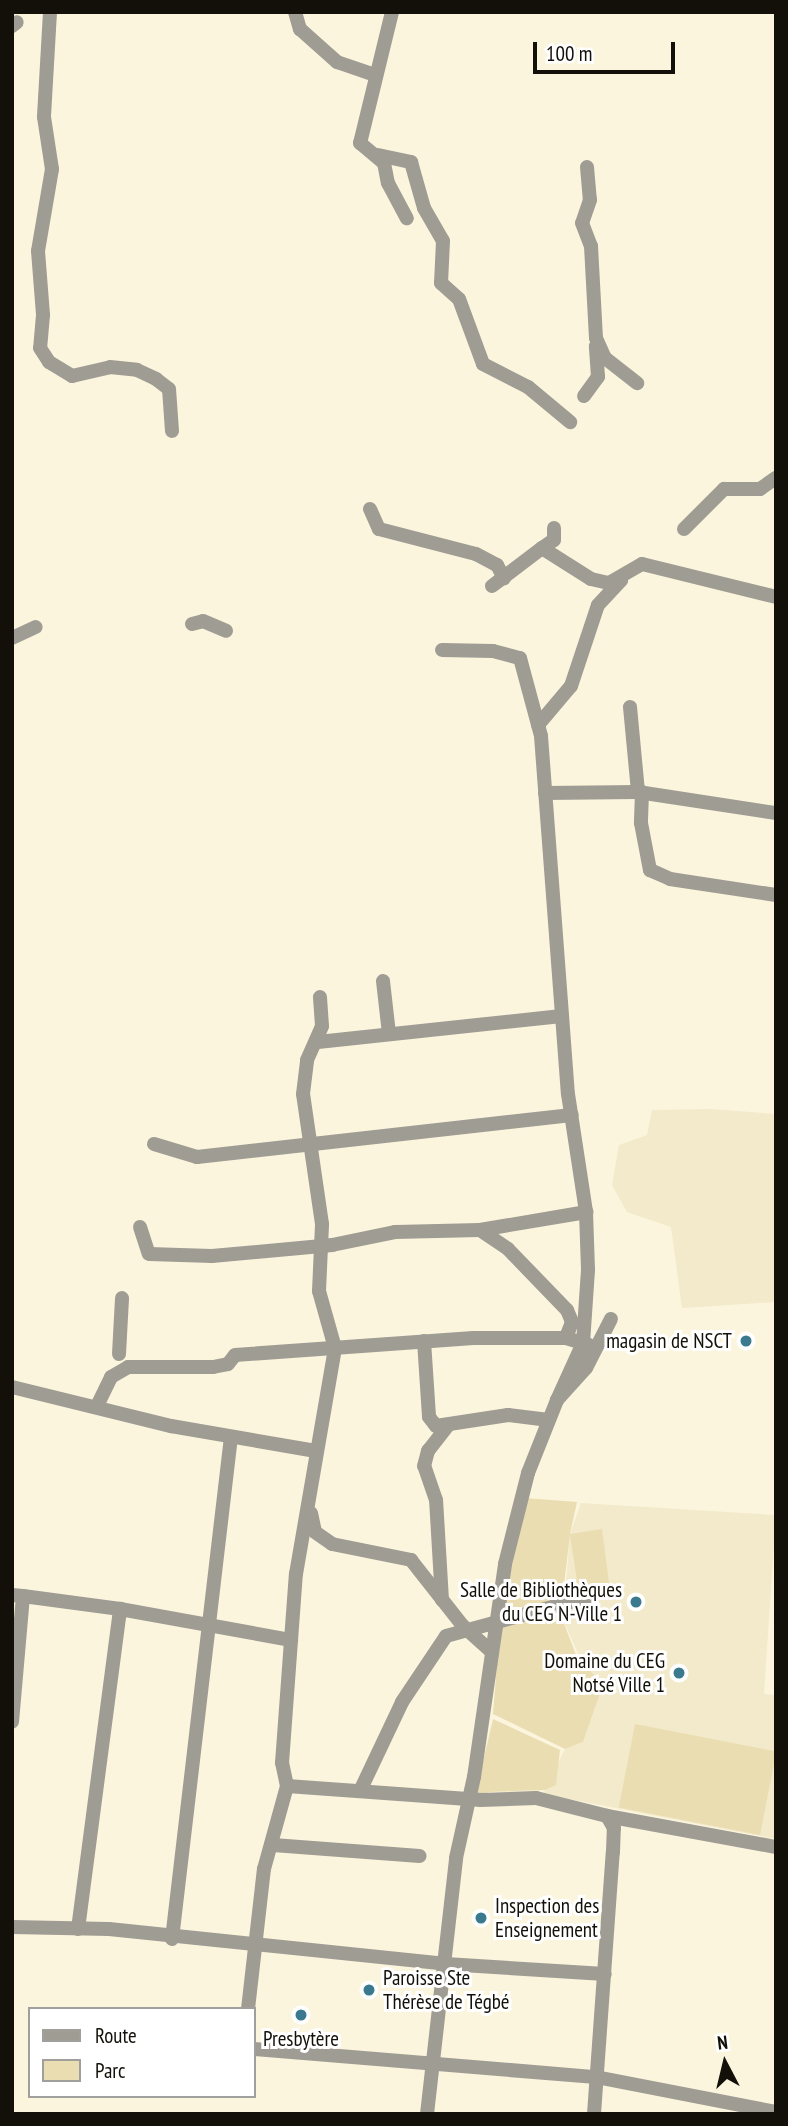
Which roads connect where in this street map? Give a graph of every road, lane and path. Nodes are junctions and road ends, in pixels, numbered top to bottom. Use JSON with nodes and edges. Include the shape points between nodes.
{"nodes":[{"id":1,"x":50,"y":12,"type":"edge"},
{"id":2,"x":295,"y":12,"type":"edge"},
{"id":3,"x":392,"y":12,"type":"edge"},
{"id":4,"x":374,"y":75,"type":"junction"},
{"id":5,"x":378,"y":155,"type":"junction"},
{"id":6,"x":587,"y":167,"type":"dead end"},
{"id":7,"x":407,"y":218,"type":"dead end"},
{"id":8,"x":596,"y":338,"type":"junction"},
{"id":9,"x":637,"y":383,"type":"dead end"},
{"id":10,"x":584,"y":396,"type":"dead end"},
{"id":11,"x":570,"y":422,"type":"dead end"},
{"id":12,"x":172,"y":431,"type":"dead end"},
{"id":13,"x":776,"y":478,"type":"edge"},
{"id":14,"x":370,"y":509,"type":"dead end"},
{"id":15,"x":684,"y":529,"type":"dead end"},
{"id":16,"x":621,"y":580,"type":"junction"},
{"id":17,"x":776,"y":597,"type":"edge"},
{"id":18,"x":192,"y":624,"type":"dead end"},
{"id":19,"x":36,"y":627,"type":"dead end"},
{"id":20,"x":226,"y":631,"type":"dead end"},
{"id":21,"x":12,"y":638,"type":"edge"},
{"id":22,"x":442,"y":650,"type":"dead end"},
{"id":23,"x":630,"y":707,"type":"dead end"},
{"id":24,"x":538,"y":724,"type":"junction"},
{"id":25,"x":640,"y":792,"type":"junction"},
{"id":26,"x":545,"y":793,"type":"junction"},
{"id":27,"x":776,"y":813,"type":"edge"},
{"id":28,"x":776,"y":895,"type":"edge"},
{"id":29,"x":383,"y":981,"type":"dead end"},
{"id":30,"x":320,"y":997,"type":"dead end"},
{"id":31,"x":562,"y":1016,"type":"junction"},
{"id":32,"x":389,"y":1034,"type":"junction"},
{"id":33,"x":318,"y":1042,"type":"junction"},
{"id":34,"x":572,"y":1115,"type":"junction"},
{"id":35,"x":154,"y":1144,"type":"dead end"},
{"id":36,"x":309,"y":1146,"type":"junction"},
{"id":37,"x":586,"y":1212,"type":"junction"},
{"id":38,"x":139,"y":1227,"type":"dead end"},
{"id":39,"x":480,"y":1230,"type":"junction"},
{"id":40,"x":322,"y":1244,"type":"junction"},
{"id":41,"x":122,"y":1298,"type":"dead end"},
{"id":42,"x":611,"y":1319,"type":"dead end"},
{"id":43,"x":566,"y":1338,"type":"junction"},
{"id":44,"x":424,"y":1341,"type":"junction"},
{"id":45,"x":590,"y":1346,"type":"junction"},
{"id":46,"x":335,"y":1348,"type":"junction"},
{"id":47,"x":118,"y":1354,"type":"dead end"},
{"id":48,"x":12,"y":1387,"type":"edge"},
{"id":49,"x":97,"y":1406,"type":"junction"},
{"id":50,"x":549,"y":1420,"type":"junction"},
{"id":51,"x":448,"y":1425,"type":"junction"},
{"id":52,"x":231,"y":1437,"type":"junction"},
{"id":53,"x":316,"y":1451,"type":"junction"},
{"id":54,"x":309,"y":1508,"type":"junction"},
{"id":55,"x":18,"y":1596,"type":"edge"},
{"id":56,"x":589,"y":1597,"type":"dead end"},
{"id":57,"x":442,"y":1600,"type":"junction"},
{"id":58,"x":120,"y":1609,"type":"junction"},
{"id":59,"x":495,"y":1623,"type":"junction"},
{"id":60,"x":210,"y":1625,"type":"junction"},
{"id":61,"x":469,"y":1631,"type":"junction"},
{"id":62,"x":291,"y":1640,"type":"junction"},
{"id":63,"x":490,"y":1650,"type":"junction"},
{"id":64,"x":12,"y":1722,"type":"edge"},
{"id":65,"x":287,"y":1786,"type":"junction"},
{"id":66,"x":360,"y":1791,"type":"junction"},
{"id":67,"x":470,"y":1800,"type":"junction"},
{"id":68,"x":607,"y":1816,"type":"junction"},
{"id":69,"x":273,"y":1845,"type":"junction"},
{"id":70,"x":776,"y":1847,"type":"edge"},
{"id":71,"x":420,"y":1856,"type":"dead end"},
{"id":72,"x":12,"y":1927,"type":"edge"},
{"id":73,"x":78,"y":1929,"type":"junction"},
{"id":74,"x":172,"y":1939,"type":"junction"},
{"id":75,"x":255,"y":1947,"type":"junction"},
{"id":76,"x":446,"y":1964,"type":"junction"},
{"id":77,"x":605,"y":1974,"type":"junction"},
{"id":78,"x":248,"y":2007,"type":"edge"},
{"id":79,"x":256,"y":2049,"type":"edge"},
{"id":80,"x":434,"y":2064,"type":"junction"},
{"id":81,"x":596,"y":2077,"type":"junction"},
{"id":82,"x":776,"y":2112,"type":"edge"},
{"id":83,"x":427,"y":2114,"type":"edge"},
{"id":84,"x":594,"y":2114,"type":"edge"}],
"edges":[{"from":1,"to":12,"type":"street","via":[[44,117],[52,169],[38,251],[43,315],[40,348],[50,362],[72,376],[110,367],[137,370],[156,379],[169,389]]},
{"from":2,"to":4,"type":"street","via":[[300,29],[337,62]]},
{"from":3,"to":4,"type":"street"},
{"from":4,"to":5,"type":"street","via":[[360,143]]},
{"from":5,"to":7,"type":"street"},
{"from":5,"to":11,"type":"street","via":[[411,162],[424,208],[443,241],[441,283],[459,299],[483,364],[528,387]]},
{"from":6,"to":8,"type":"street","via":[[590,200],[582,223],[591,246]]},
{"from":8,"to":9,"type":"street","via":[[605,358]]},
{"from":8,"to":10,"type":"street","via":[[598,377]]},
{"from":13,"to":15,"type":"street","via":[[760,489],[723,489]]},
{"from":14,"to":16,"type":"street","via":[[379,529],[476,554],[496,565],[498,582],[550,539],[560,556],[591,579]]},
{"from":16,"to":17,"type":"street","via":[[642,564]]},
{"from":16,"to":24,"type":"street","via":[[598,604],[571,686]]},
{"from":18,"to":20,"type":"street","via":[[203,621]]},
{"from":19,"to":21,"type":"street"},
{"from":22,"to":24,"type":"street","via":[[493,651],[520,658]]},
{"from":23,"to":25,"type":"street"},
{"from":24,"to":26,"type":"street"},
{"from":25,"to":26,"type":"street"},
{"from":25,"to":27,"type":"street"},
{"from":25,"to":28,"type":"street","via":[[650,870],[670,879]]},
{"from":26,"to":31,"type":"street"},
{"from":29,"to":32,"type":"street"},
{"from":30,"to":33,"type":"street"},
{"from":31,"to":32,"type":"street"},
{"from":31,"to":34,"type":"street"},
{"from":32,"to":33,"type":"street"},
{"from":33,"to":36,"type":"street","via":[[304,1075]]},
{"from":34,"to":36,"type":"street"},
{"from":34,"to":37,"type":"street"},
{"from":35,"to":36,"type":"street","via":[[197,1157]]},
{"from":36,"to":40,"type":"street"},
{"from":37,"to":39,"type":"street"},
{"from":37,"to":45,"type":"street"},
{"from":38,"to":40,"type":"street","via":[[149,1254],[212,1256]]},
{"from":39,"to":40,"type":"street","via":[[430,1229]]},
{"from":39,"to":43,"type":"street","via":[[534,1273],[567,1310],[572,1322]]},
{"from":40,"to":46,"type":"street","via":[[319,1291]]},
{"from":41,"to":47,"type":"street"},
{"from":42,"to":45,"type":"street"},
{"from":43,"to":44,"type":"street"},
{"from":43,"to":45,"type":"street"},
{"from":44,"to":46,"type":"street"},
{"from":44,"to":51,"type":"street","via":[[429,1417],[436,1426]]},
{"from":45,"to":50,"type":"street"},
{"from":46,"to":49,"type":"street","via":[[235,1355],[228,1364],[213,1367],[128,1367],[111,1377]]},
{"from":46,"to":53,"type":"street"},
{"from":48,"to":49,"type":"street"},
{"from":49,"to":52,"type":"street"},
{"from":50,"to":51,"type":"street","via":[[508,1415]]},
{"from":50,"to":59,"type":"street","via":[[518,1511]]},
{"from":51,"to":57,"type":"street","via":[[428,1451],[424,1466],[436,1500]]},
{"from":52,"to":53,"type":"street"},
{"from":52,"to":60,"type":"street"},
{"from":53,"to":54,"type":"street"},
{"from":54,"to":57,"type":"street","via":[[313,1527],[322,1539],[411,1560]]},
{"from":54,"to":62,"type":"street","via":[[296,1574]]},
{"from":55,"to":58,"type":"street"},
{"from":55,"to":64,"type":"street"},
{"from":56,"to":59,"type":"street"},
{"from":57,"to":61,"type":"street"},
{"from":58,"to":60,"type":"street"},
{"from":58,"to":73,"type":"street"},
{"from":59,"to":61,"type":"street"},
{"from":59,"to":63,"type":"street"},
{"from":60,"to":62,"type":"street"},
{"from":60,"to":74,"type":"street"},
{"from":61,"to":63,"type":"street"},
{"from":61,"to":66,"type":"street","via":[[446,1636],[439,1644],[402,1702]]},
{"from":62,"to":65,"type":"street","via":[[282,1763]]},
{"from":63,"to":67,"type":"street"},
{"from":65,"to":66,"type":"street"},
{"from":65,"to":69,"type":"street","via":[[280,1799]]},
{"from":66,"to":67,"type":"street"},
{"from":67,"to":68,"type":"street","via":[[536,1798]]},
{"from":67,"to":76,"type":"street","via":[[456,1858]]},
{"from":68,"to":70,"type":"street"},
{"from":68,"to":77,"type":"street","via":[[614,1828]]},
{"from":69,"to":71,"type":"street"},
{"from":69,"to":75,"type":"street","via":[[264,1869]]},
{"from":72,"to":73,"type":"street"},
{"from":73,"to":74,"type":"street"},
{"from":74,"to":75,"type":"street"},
{"from":75,"to":76,"type":"street"},
{"from":75,"to":78,"type":"street"},
{"from":76,"to":77,"type":"street"},
{"from":76,"to":80,"type":"street"},
{"from":77,"to":81,"type":"street"},
{"from":79,"to":80,"type":"street"},
{"from":80,"to":81,"type":"street"},
{"from":80,"to":83,"type":"street"},
{"from":81,"to":82,"type":"street"},
{"from":81,"to":84,"type":"street"}]}
